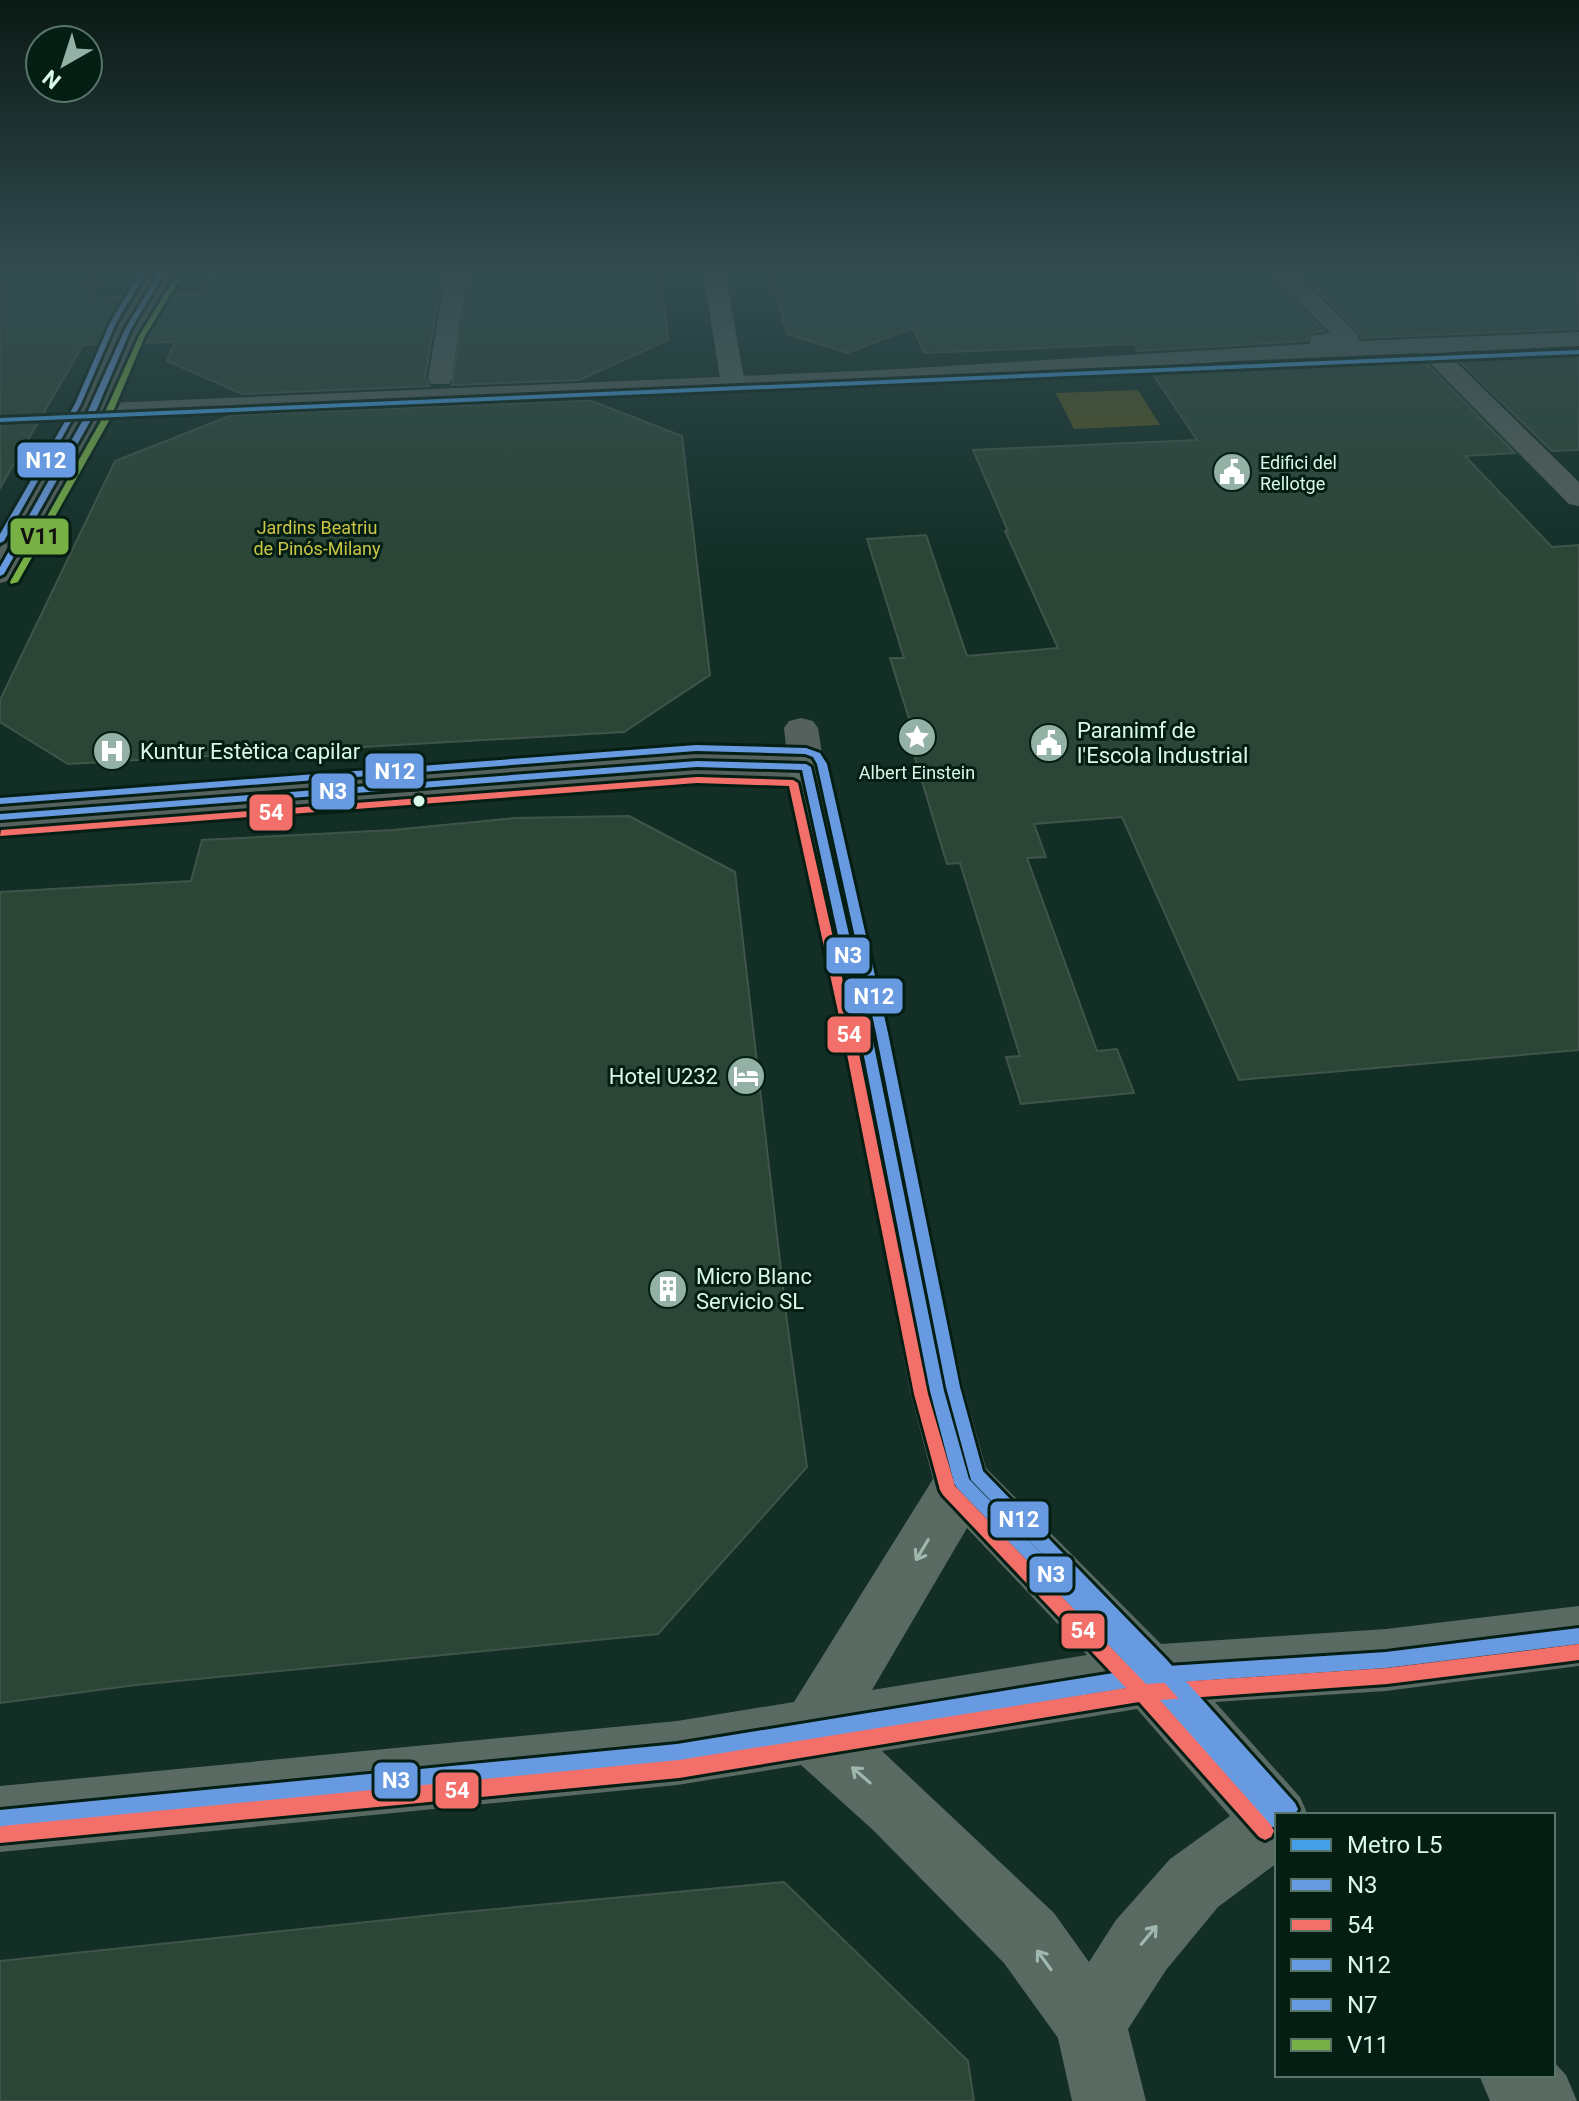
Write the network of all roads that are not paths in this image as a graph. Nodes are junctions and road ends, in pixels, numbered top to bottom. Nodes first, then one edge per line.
1 (110, 369) edge
2 (442, 369) edge
3 (730, 369) edge
4 (978, 369) edge
5 (1449, 369) edge
6 (440, 379) dead end
7 (733, 384) junction
8 (92, 411) junction
9 (1579, 498) edge
10 (0, 574) edge
11 (803, 748) joint
12 (0, 817) edge
13 (962, 1483) junction
14 (1579, 1636) edge
15 (1149, 1676) junction
16 (812, 1732) junction
17 (0, 1819) edge
18 (1275, 1819) edge
19 (1275, 1822) edge
20 (1090, 2023) junction
21 (1518, 2077) edge
22 (1109, 2101) edge
23 (1540, 2101) edge

1 - 8 street
2 - 6 street
3 - 7 main road
4 - 7 street
5 - 9 street
7 - 8 street
8 - 10 street
11 - 12 street
11 - 13 main road
13 - 15 main road
13 -> 16 main road
14 - 15 main road
15 - 16 main road
15 - 18 main road
16 - 17 main road
20 -> 16 main road
20 -> 19 main road
20 - 22 main road
21 - 23 main road

